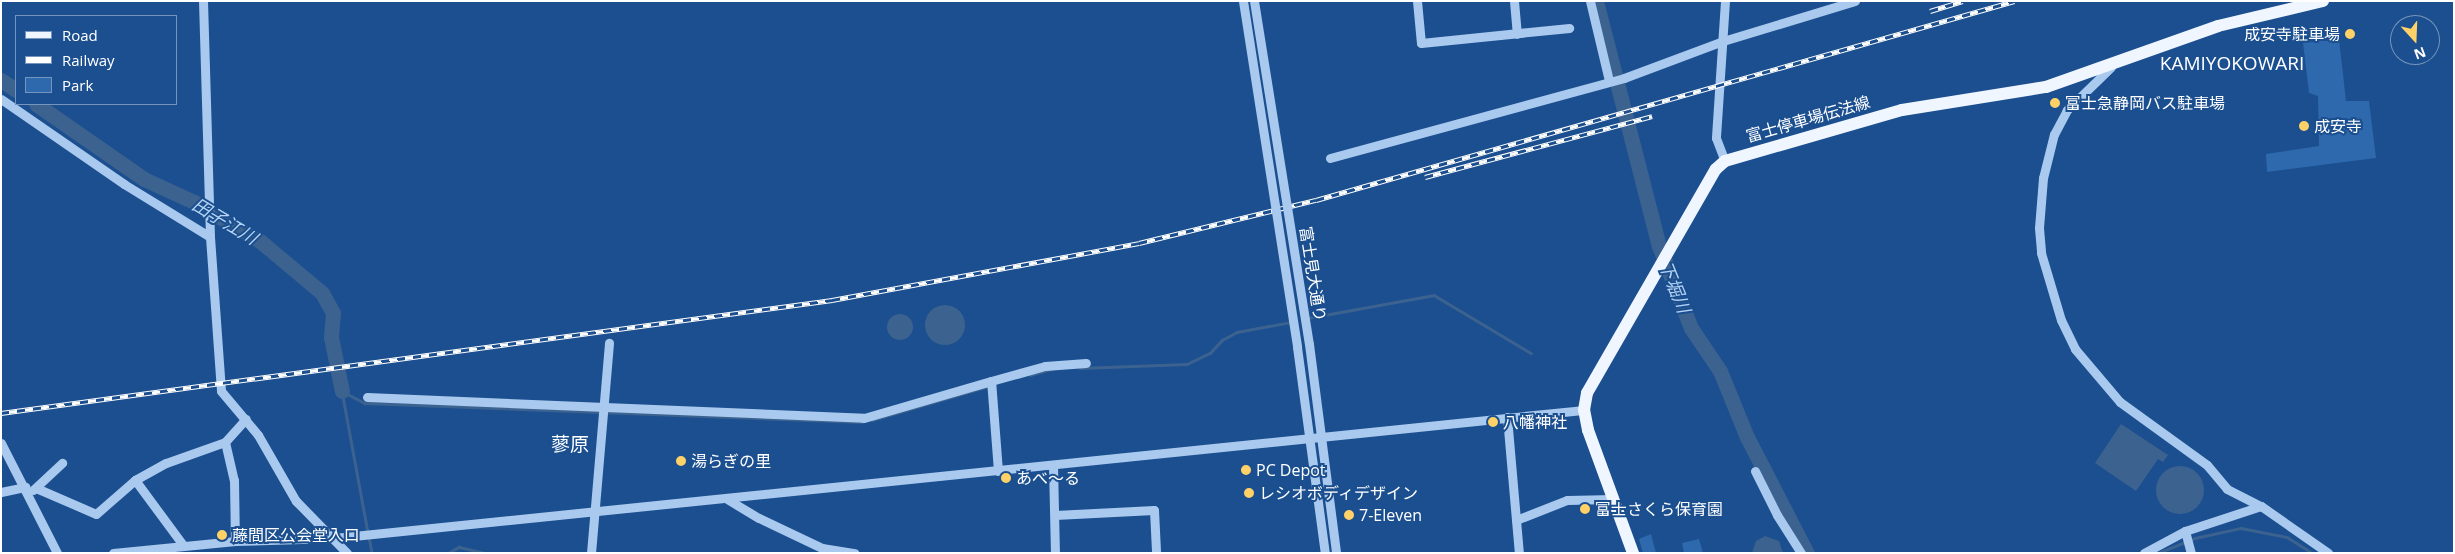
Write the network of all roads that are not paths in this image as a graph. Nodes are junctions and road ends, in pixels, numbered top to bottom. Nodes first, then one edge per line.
1 (203, 1) edge
2 (1243, 1) edge
3 (1254, 1) edge
4 (1417, 1) edge
5 (1514, 1) edge
6 (1590, 1) edge
7 (1725, 1) edge
8 (1854, 1) edge
9 (2323, 1) edge
10 (1569, 28) dead end
11 (1517, 34) junction
12 (1722, 41) junction
13 (2111, 67) junction
14 (1609, 81) junction
15 (1, 99) edge
16 (1330, 158) dead end
17 (1725, 162) junction
18 (210, 237) junction
19 (609, 342) dead end
20 (1086, 363) dead end
21 (991, 382) junction
22 (367, 397) dead end
23 (603, 408) junction
24 (1584, 410) junction
25 (1506, 417) junction
26 (246, 419) junction
27 (1309, 437) junction
28 (1321, 437) junction
29 (225, 442) junction
30 (1, 443) edge
31 (62, 463) dead end
32 (1053, 466) junction
33 (1755, 470) dead end
34 (998, 471) junction
35 (135, 480) junction
36 (29, 489) junction
37 (1, 492) edge
38 (727, 499) junction
39 (1614, 499) junction
40 (2261, 506) junction
41 (594, 512) junction
42 (1055, 515) junction
43 (1516, 520) junction
44 (2185, 533) junction
45 (334, 538) junction
46 (235, 541) junction
47 (188, 547) edge
48 (2190, 549) edge
49 (1156, 552) dead end
50 (2328, 552) edge
51 (57, 553) edge
52 (113, 553) edge
53 (347, 553) edge
54 (591, 553) edge
55 (855, 553) edge
56 (1055, 553) edge
57 (1325, 553) edge
58 (1336, 553) edge
59 (1519, 553) edge
60 (1633, 553) edge
61 (1801, 553) edge
62 (2144, 553) edge

1 - 18 street
2 - 27 street, 富士見大通り, bridge
3 - 28 street, 富士見大通り, bridge
4 - 11 street
5 - 11 street
6 - 14 street
7 - 12 street
8 - 12 street
9 - 13 main road, 富士停車場伝法線
10 - 11 street
12 - 14 street
12 - 17 street
13 - 17 main road, 富士停車場伝法線
13 - 40 street
14 - 16 street
15 - 18 street
17 - 24 main road
18 - 26 street
19 - 23 street
20 - 21 street
21 - 23 street
21 - 34 street
22 - 23 street
23 - 41 street
24 - 25 street
24 - 39 main road
25 - 28 street
25 - 43 street
26 - 29 street
26 - 45 street
27 - 28 street
27 - 32 street
27 - 57 street, 富士見大通り
28 - 58 street, 富士見大通り
29 - 35 street
29 - 46 street
30 - 36 street
31 - 36 street
32 - 34 street
32 - 42 street
33 - 61 street
34 - 38 street
35 - 36 street
35 - 47 street
36 - 37 street
36 - 51 street
38 - 41 street
38 - 55 street
39 - 43 street
39 - 60 main road
40 - 44 street
40 - 50 street
41 - 45 street
41 - 54 street
42 - 49 street
42 - 56 street
43 - 59 street
44 - 48 street
44 - 62 street
45 - 46 street
45 - 53 street
46 - 47 street
47 - 52 street

